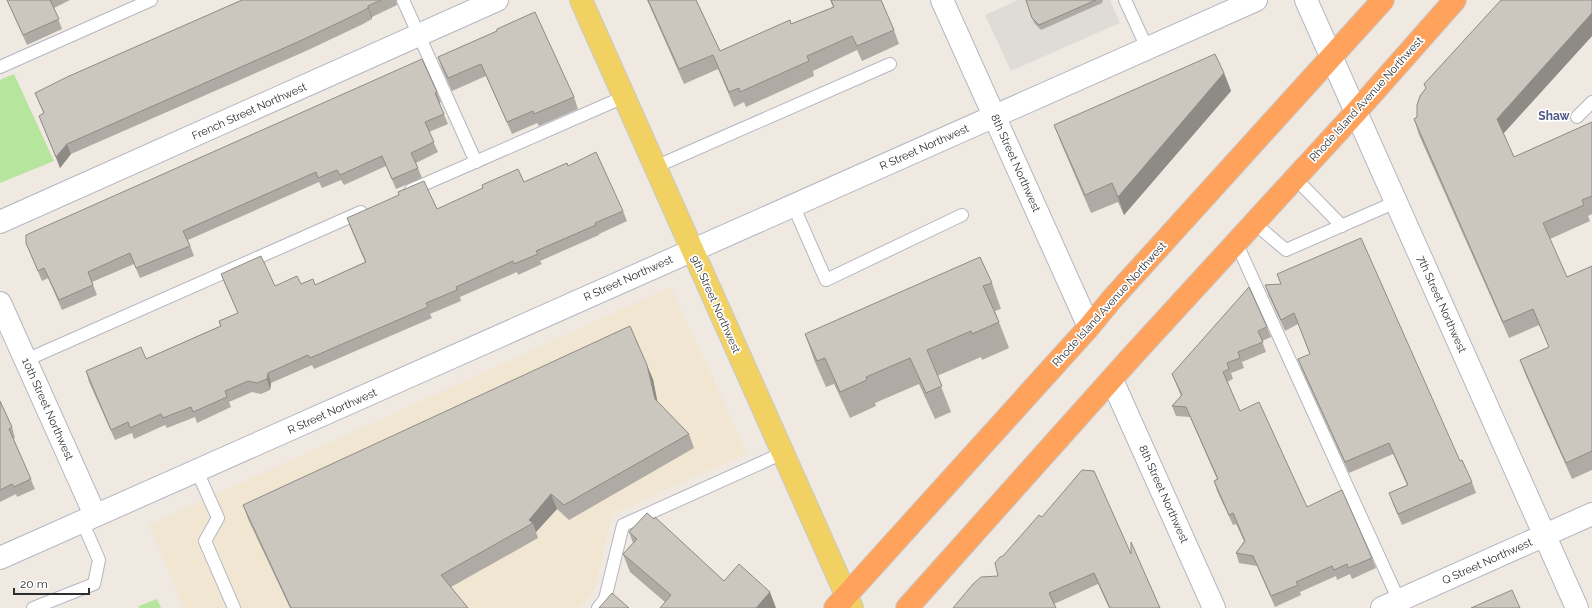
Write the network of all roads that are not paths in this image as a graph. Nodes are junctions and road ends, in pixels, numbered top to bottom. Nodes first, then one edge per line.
1 (151, 0) edge
2 (402, 0) edge
3 (497, 0) edge
4 (581, 0) edge
5 (942, 0) edge
6 (1124, 0) edge
7 (1256, 0) edge
8 (1306, 0) edge
9 (1383, 0) edge
10 (1455, 0) edge
11 (419, 35) junction
12 (1147, 48) junction
13 (1331, 57) junction
14 (890, 64) dead end
15 (0, 67) edge
16 (624, 97) junction
17 (1592, 102) edge
18 (1356, 112) junction
19 (994, 116) junction
20 (1577, 117) dead end
21 (476, 162) junction
22 (655, 167) junction
23 (1295, 178) junction
24 (403, 194) edge
25 (1396, 202) junction
26 (793, 205) junction
27 (374, 207) edge
28 (962, 215) dead end
29 (0, 222) edge
30 (1254, 223) junction
31 (1342, 226) junction
32 (1236, 242) junction
33 (692, 250) junction
34 (0, 303) edge
35 (1089, 327) junction
36 (26, 360) junction
37 (1112, 380) junction
38 (783, 453) junction
39 (197, 471) junction
40 (1592, 514) edge
41 (88, 518) junction
42 (1545, 535) junction
43 (0, 558) edge
44 (845, 604) edge
45 (1395, 606) edge
46 (33, 608) edge
47 (234, 608) edge
48 (598, 608) edge
49 (907, 608) edge
50 (1214, 608) edge
51 (1577, 608) edge

1 - 15 lane
2 - 11 lane
3 - 11 street, French Street Northwest
4 - 16 main road, 9th Street Northwest
5 - 19 street, 8th Street Northwest
6 - 12 lane
7 - 12 street, R Street Northwest
8 - 13 street, 7th Street Northwest
9 - 13 highway, Rhode Island Avenue Northwest
10 - 18 highway, Rhode Island Avenue Northwest
11 - 21 lane
11 - 29 street, French Street Northwest
12 - 19 street, R Street Northwest
13 - 18 street, 7th Street Northwest
13 - 35 highway, Rhode Island Avenue Northwest
14 - 22 lane
16 - 21 lane
16 - 22 main road, 9th Street Northwest
17 - 20 lane
18 - 23 highway, Rhode Island Avenue Northwest
18 - 25 street, 7th Street Northwest
19 - 26 street, R Street Northwest
19 - 35 street, 8th Street Northwest
21 - 24 lane
22 - 33 main road, 9th Street Northwest
23 - 30 highway, Rhode Island Avenue Northwest
23 - 31 lane
25 - 31 lane
25 - 42 street, 7th Street Northwest
26 - 28 lane
26 - 33 street, R Street Northwest
27 - 36 lane
30 - 31 lane
30 - 32 highway, Rhode Island Avenue Northwest
32 - 37 highway, Rhode Island Avenue Northwest
32 - 45 lane
33 - 38 main road, 9th Street Northwest
33 - 39 street, R Street Northwest
34 - 36 street, 10th Street Northwest
35 - 44 highway, Rhode Island Avenue Northwest
36 - 41 street, 10th Street Northwest
37 - 49 highway, Rhode Island Avenue Northwest
37 - 50 street, 8th Street Northwest
38 - 44 main road, 9th Street Northwest
38 - 48 lane
39 - 41 street, R Street Northwest
39 - 47 lane
40 - 42 street, Q Street Northwest
41 - 43 street, R Street Northwest
41 - 46 lane
42 - 45 street, Q Street Northwest
42 - 51 street, 7th Street Northwest

